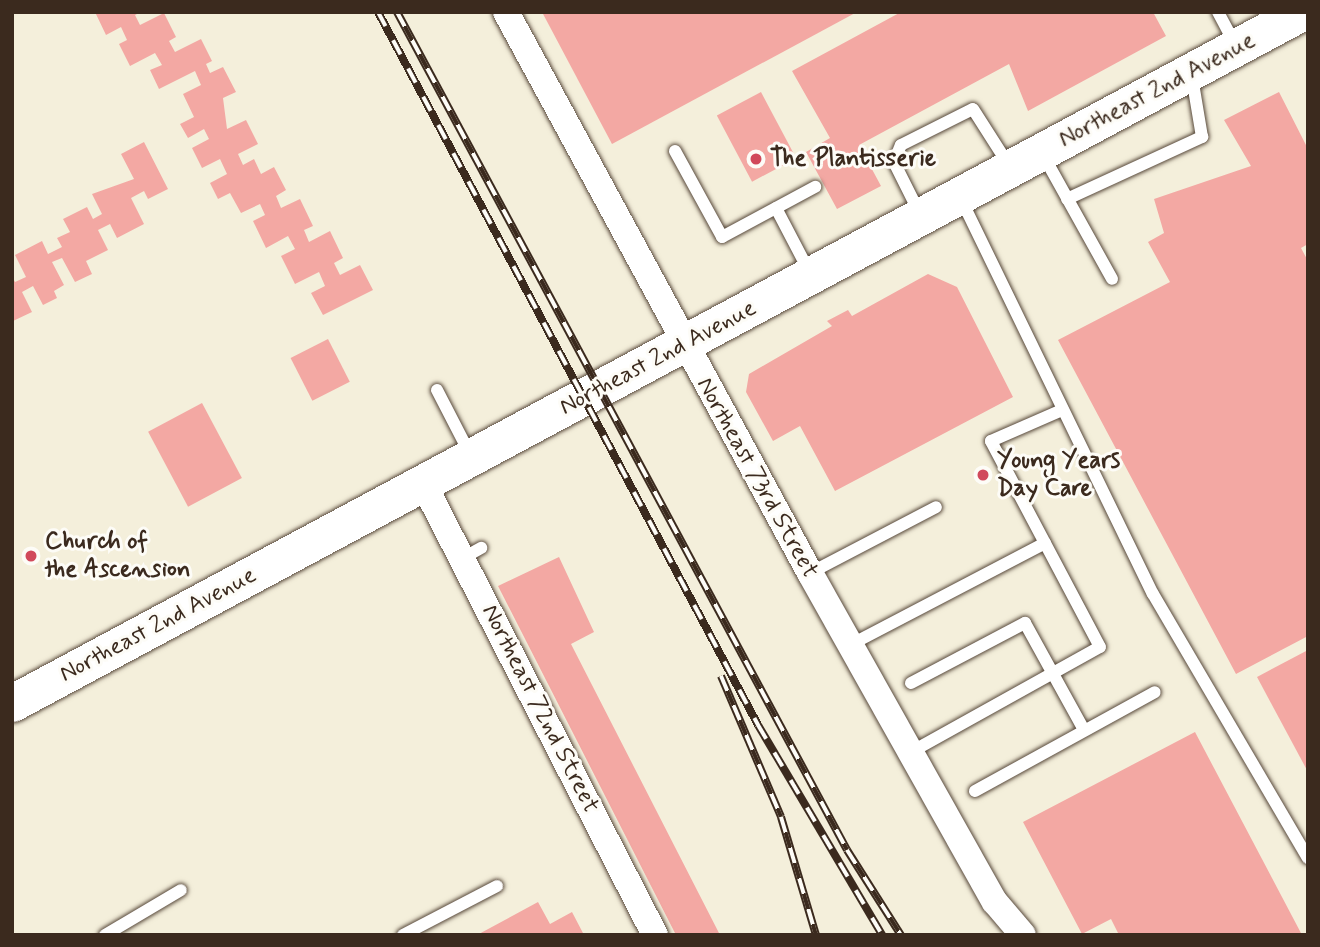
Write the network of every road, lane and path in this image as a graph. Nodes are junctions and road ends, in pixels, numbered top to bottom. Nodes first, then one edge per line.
1 (506, 12) edge
2 (1218, 12) edge
3 (1302, 12) edge
4 (1237, 47) junction
5 (1191, 73) junction
6 (675, 151) dead end
7 (1026, 161) junction
8 (815, 187) dead end
9 (960, 196) junction
10 (1067, 199) junction
11 (776, 208) junction
12 (921, 217) junction
13 (812, 275) junction
14 (1112, 279) dead end
15 (683, 345) junction
16 (437, 390) dead end
17 (1060, 411) junction
18 (471, 458) junction
19 (423, 483) junction
20 (936, 507) dead end
21 (1045, 543) junction
22 (810, 573) junction
23 (850, 645) junction
24 (1053, 673) junction
25 (911, 683) dead end
26 (1155, 692) dead end
27 (12, 703) edge
28 (1084, 730) junction
29 (911, 752) junction
30 (975, 791) dead end
31 (1304, 841) edge
32 (1308, 858) edge
33 (497, 886) dead end
34 (181, 890) dead end
35 (105, 935) edge
36 (403, 935) edge
37 (655, 935) edge
38 (1023, 935) edge

1 - 15 street, Northeast 73rd Street
2 - 4 lane
3 - 4 main road, Northeast 2nd Avenue
4 - 5 main road, Northeast 2nd Avenue
5 - 7 main road, Northeast 2nd Avenue
5 - 10 lane
6 - 11 lane
7 - 9 main road, Northeast 2nd Avenue
7 - 10 lane
7 - 12 lane
8 - 11 lane
9 - 12 main road, Northeast 2nd Avenue
9 - 17 lane
10 - 14 lane
11 - 13 lane
12 - 13 main road, Northeast 2nd Avenue
13 - 15 main road, Northeast 2nd Avenue
15 - 18 main road, Northeast 2nd Avenue
15 - 22 street, Northeast 73rd Street
16 - 18 lane
17 - 21 lane
17 - 31 lane
18 - 19 main road, Northeast 2nd Avenue
19 - 27 main road, Northeast 2nd Avenue
19 - 37 street, Northeast 72nd Street
20 - 22 lane
21 - 23 lane
21 - 24 lane
22 - 23 street, Northeast 73rd Street
23 - 29 street, Northeast 73rd Street
24 - 25 lane
24 - 28 lane
24 - 29 lane
26 - 28 lane
28 - 30 lane
29 - 38 street, Northeast 73rd Street
31 - 32 lane
33 - 36 lane
34 - 35 lane

